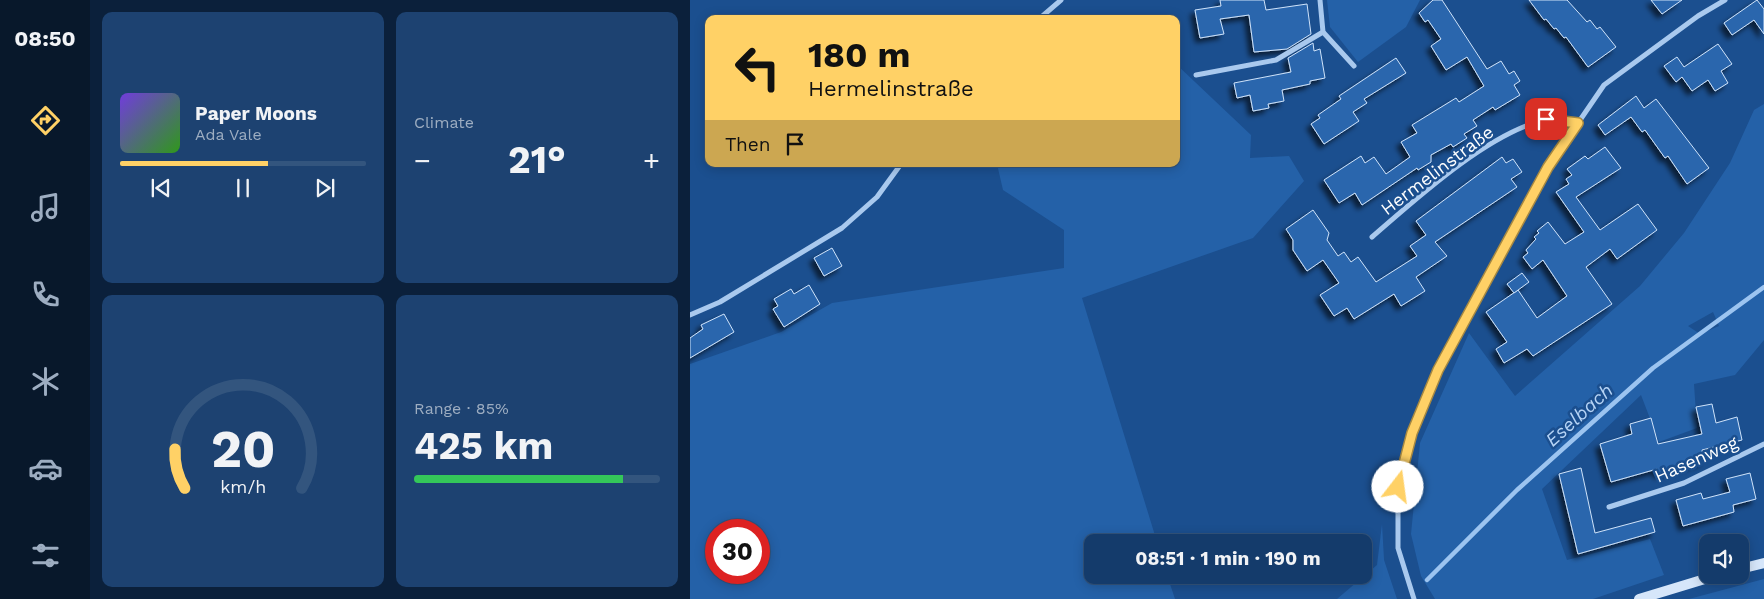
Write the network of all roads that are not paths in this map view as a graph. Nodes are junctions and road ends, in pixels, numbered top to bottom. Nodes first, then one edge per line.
1 (1061, 0) edge
2 (1320, 0) edge
3 (1725, 0) edge
4 (1044, 15) edge
5 (1323, 32) junction
6 (1354, 66) dead end
7 (1196, 75) dead end
8 (1578, 123) junction
9 (899, 167) edge
10 (1372, 237) dead end
11 (690, 315) edge
12 (1764, 444) edge
13 (1609, 506) dead end
14 (1764, 563) edge
15 (1749, 567) edge
16 (1699, 581) edge
17 (1414, 599) edge
18 (1639, 599) edge

1 - 4 street
2 - 5 street
3 - 8 street
5 - 6 street
5 - 7 street
8 - 10 street, Hermelinstraße
8 - 17 street
9 - 11 street
12 - 13 street, Hasenweg
14 - 15 street
16 - 18 street

